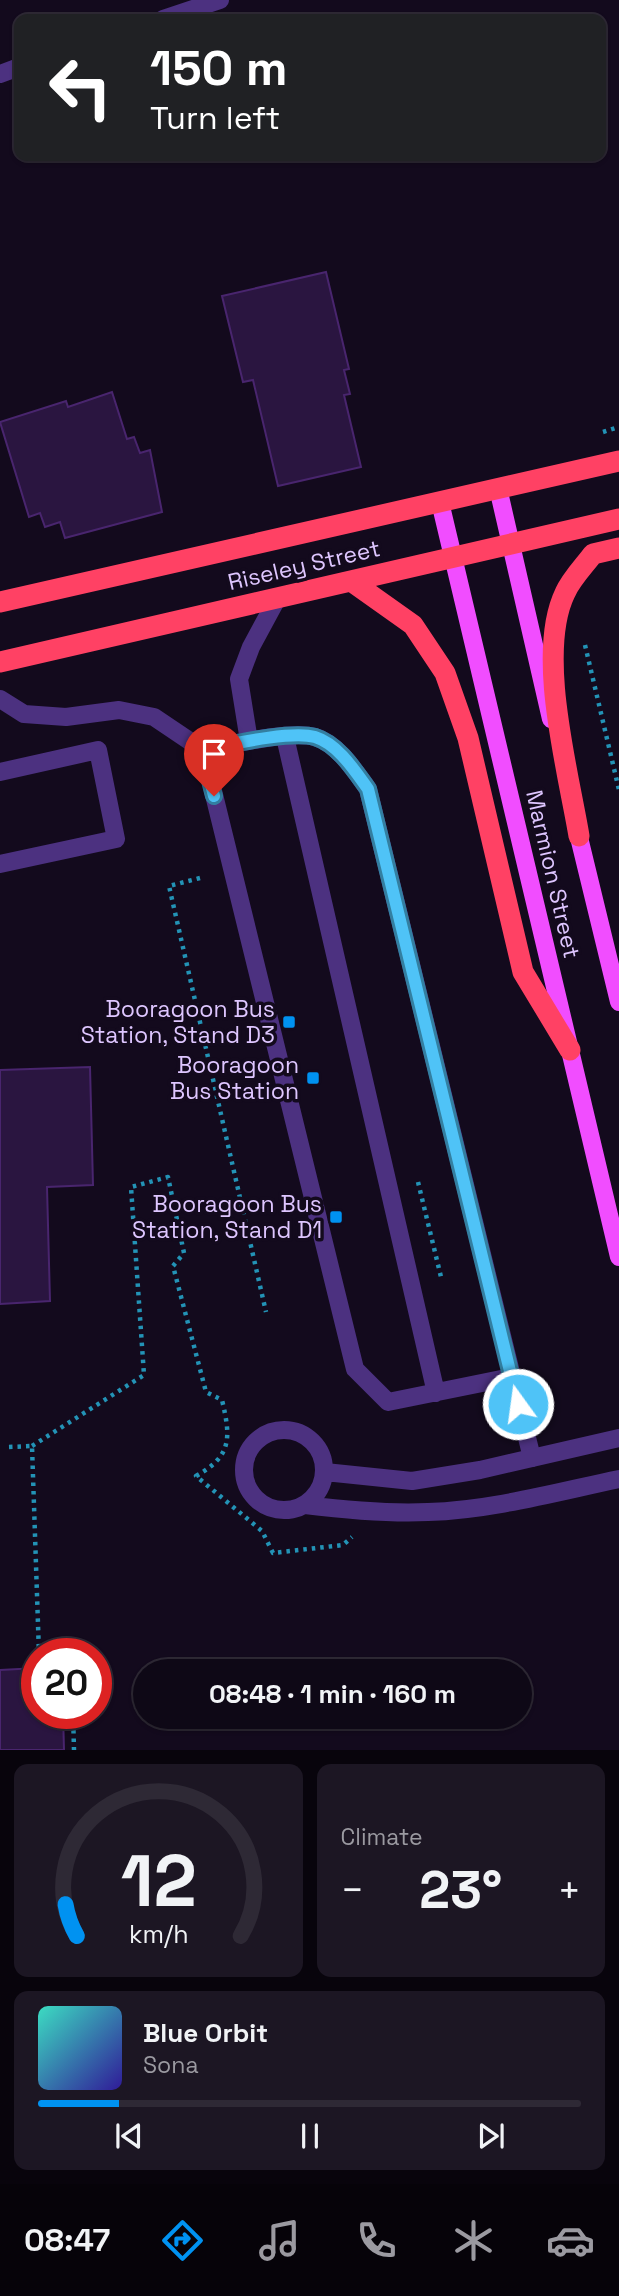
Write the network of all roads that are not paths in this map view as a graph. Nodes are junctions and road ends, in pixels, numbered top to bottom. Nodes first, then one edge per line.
1 (220, 0) edge
2 (178, 14) edge
3 (619, 461) edge
4 (498, 488) junction
5 (440, 502) junction
6 (619, 519) edge
7 (510, 546) junction
8 (619, 548) edge
9 (456, 559) junction
10 (351, 581) junction
11 (278, 597) junction
12 (0, 603) edge
13 (0, 662) edge
14 (0, 699) edge
15 (285, 737) junction
16 (249, 741) junction
17 (202, 750) junction
18 (0, 772) edge
19 (579, 836) junction
20 (0, 864) edge
21 (619, 1002) edge
22 (570, 1050) junction
23 (619, 1257) edge
24 (511, 1377) junction
25 (436, 1393) junction
26 (619, 1438) edge
27 (532, 1458) junction
28 (325, 1472) junction
29 (619, 1479) edge
30 (305, 1505) junction

1 - 2 street
3 - 4 highway, Riseley Street
4 - 5 highway, Riseley Street
4 - 7 main road, Marmion Street
5 - 9 main road, Marmion Street
5 - 12 highway, Riseley Street
6 - 7 highway, Riseley Street
7 - 9 highway, Riseley Street
7 - 19 main road, Marmion Street
8 - 19 highway
9 - 10 highway, Riseley Street
9 - 22 main road, Marmion Street
10 - 11 highway, Riseley Street
10 - 22 highway
11 - 13 highway, Riseley Street
11 - 16 street
14 - 17 street
15 - 16 street
15 - 24 street
15 - 25 street
16 - 17 street
17 - 25 street
18 - 20 street
19 - 21 main road, Marmion Street
22 - 23 main road, Marmion Street
24 - 25 street
24 - 27 street
26 - 27 street
27 - 28 street
28 - 30 street
28 - 30 street
29 - 30 street

